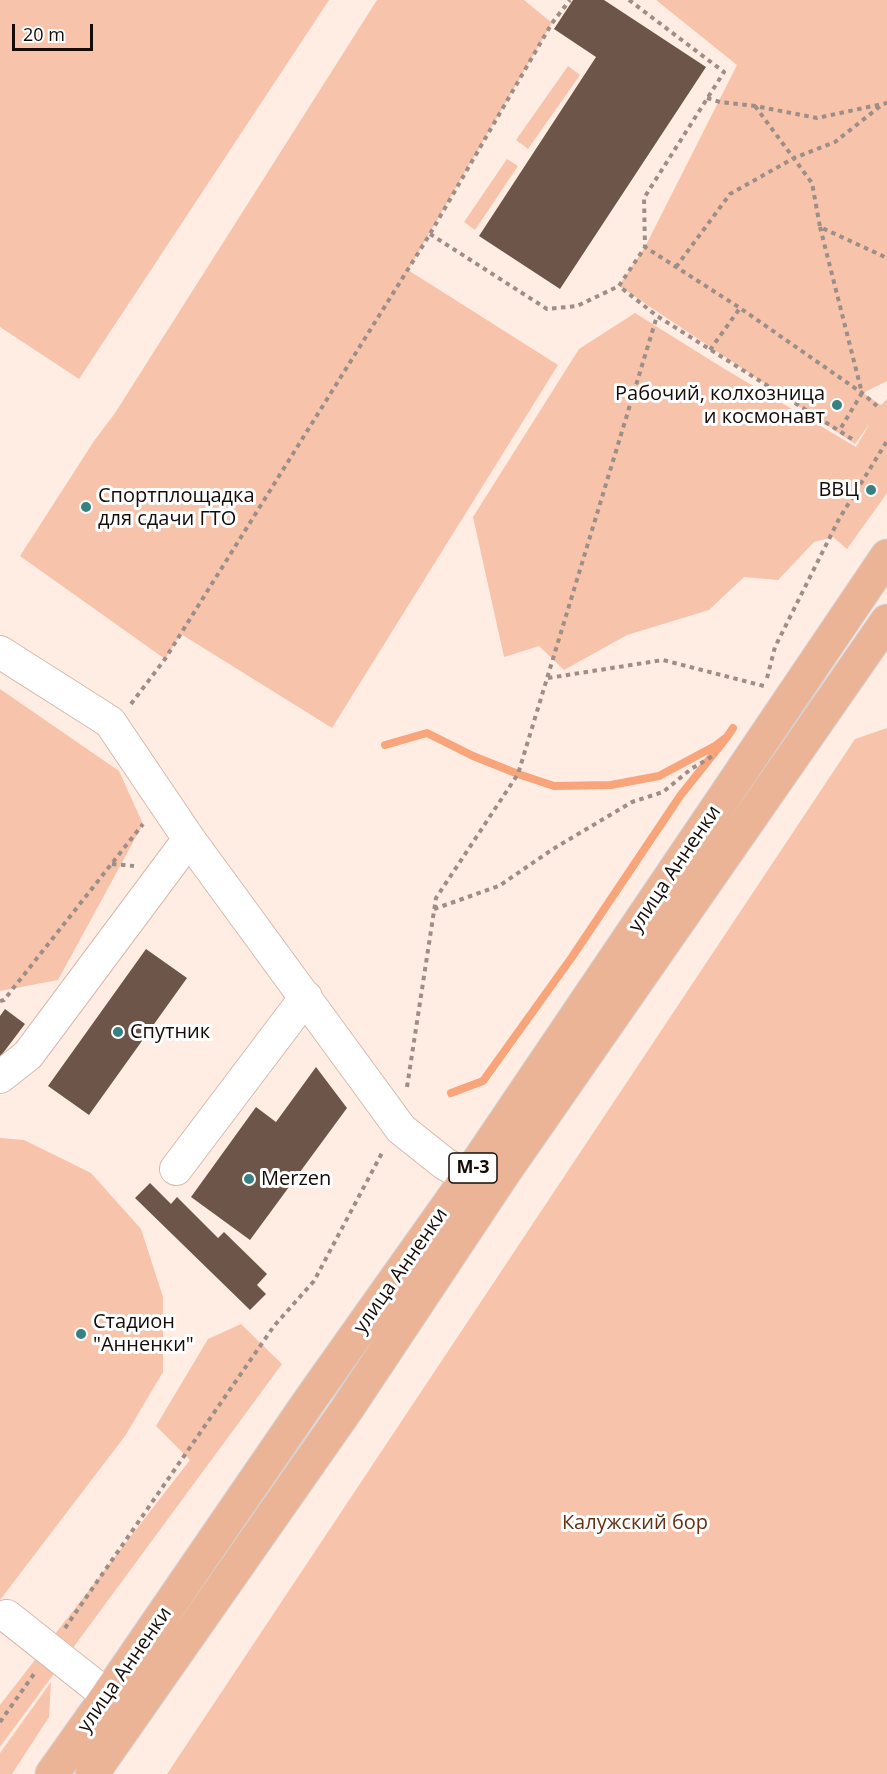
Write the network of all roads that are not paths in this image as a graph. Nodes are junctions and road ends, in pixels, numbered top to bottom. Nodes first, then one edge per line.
1 (887, 556) edge
2 (887, 621) edge
3 (0, 652) edge
4 (189, 839) junction
5 (306, 997) junction
6 (0, 1077) edge
7 (176, 1169) dead end
8 (467, 1176) junction
9 (6, 1616) dead end
10 (108, 1696) junction
11 (52, 1774) edge
12 (92, 1774) edge

1 - 8 main road, улица Анненки / М-3
2 - 12 main road, улица Анненки / М-3
3 - 4 street
4 - 5 street
4 - 6 street
5 - 7 street
5 - 8 street
8 - 10 main road, улица Анненки / М-3
9 - 10 street
10 - 11 main road, улица Анненки / М-3

